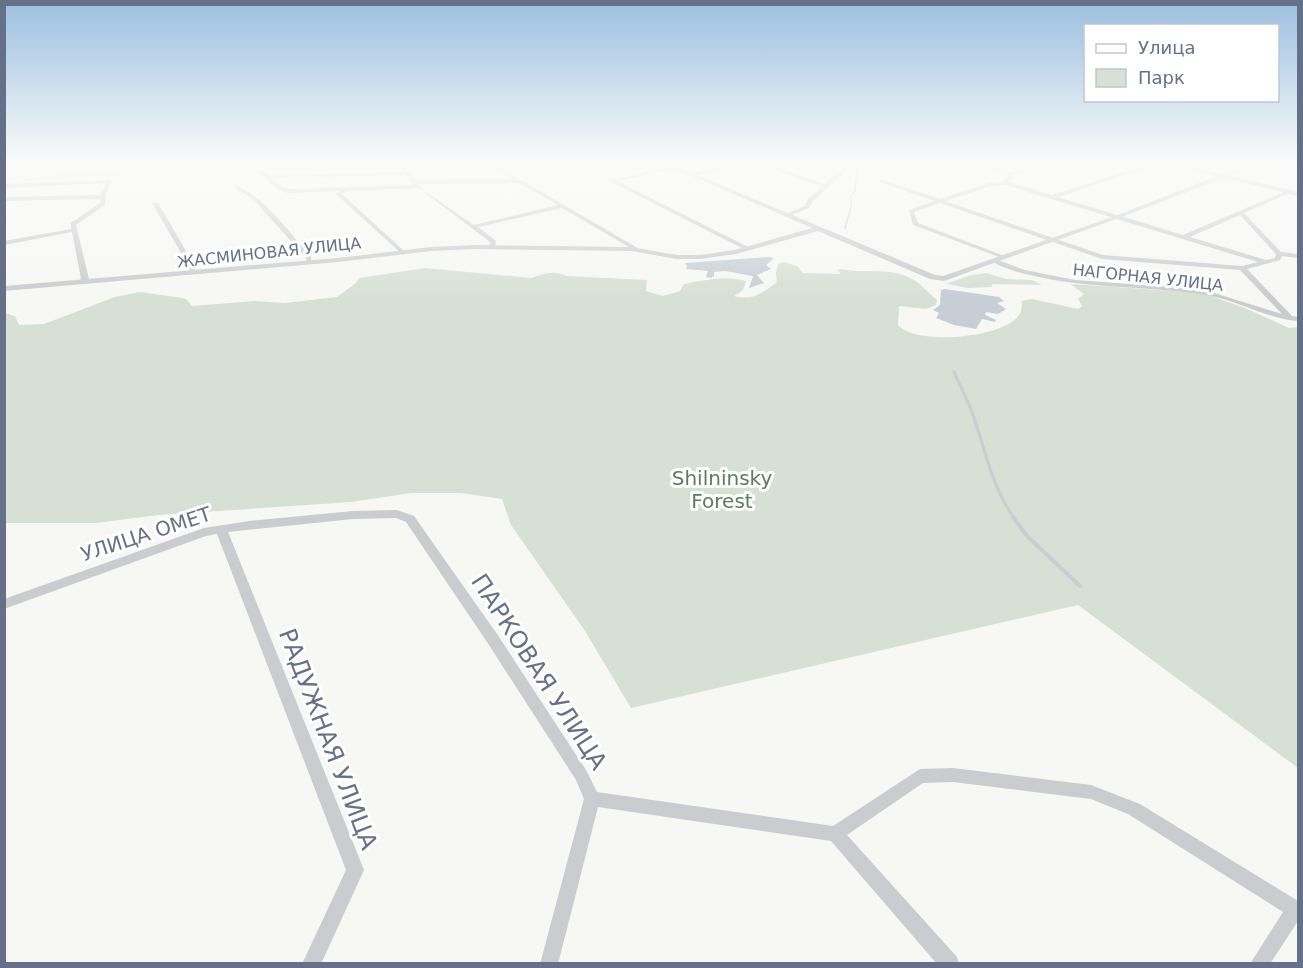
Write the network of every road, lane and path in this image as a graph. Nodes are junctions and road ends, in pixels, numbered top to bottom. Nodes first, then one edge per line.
1 (96, 208) edge
2 (158, 208) edge
3 (264, 208) edge
4 (354, 208) edge
5 (447, 208) edge
6 (554, 208) edge
7 (567, 208) edge
8 (665, 208) edge
9 (774, 208) edge
10 (804, 208) edge
11 (920, 208) edge
12 (957, 208) edge
13 (1085, 208) edge
14 (1139, 208) edge
15 (1249, 208) edge
16 (1240, 212) junction
17 (788, 214) junction
18 (1117, 217) junction
19 (472, 227) junction
20 (820, 228) junction
21 (73, 230) junction
22 (1184, 237) junction
23 (1052, 241) junction
24 (4, 243) edge
25 (492, 247) junction
26 (748, 249) junction
27 (638, 250) junction
28 (401, 251) junction
29 (1279, 254) junction
30 (1299, 256) edge
31 (1004, 257) junction
32 (995, 261) junction
33 (1266, 262) junction
34 (310, 263) junction
35 (1242, 268) junction
36 (192, 273) junction
37 (82, 282) junction
38 (4, 289) edge
39 (1294, 319) edge
40 (410, 519) joint
41 (221, 529) junction
42 (4, 604) edge
43 (592, 799) junction
44 (835, 834) junction
45 (1297, 910) edge
46 (311, 963) edge
47 (549, 963) edge
48 (950, 963) edge
49 (1259, 963) edge

1 - 21 street
2 - 36 street
3 - 34 street
4 - 28 street
5 - 19 street
6 - 19 street
7 - 27 street
8 - 26 street
9 - 17 street
10 - 17 street
11 - 31 street
12 - 23 street
13 - 18 street
14 - 18 street
15 - 16 street
16 - 22 street
16 - 29 street
17 - 20 street
18 - 22 street
18 - 23 street
19 - 25 street
20 - 26 street, ЖАСМИНОВАЯ УЛИЦА
20 - 32 street
21 - 24 street
21 - 37 street
22 - 33 street
23 - 31 street
23 - 35 street
25 - 27 street, ЖАСМИНОВАЯ УЛИЦА
25 - 28 street, ЖАСМИНОВАЯ УЛИЦА
26 - 27 street, ЖАСМИНОВАЯ УЛИЦА
28 - 34 street, ЖАСМИНОВАЯ УЛИЦА
29 - 30 street
29 - 33 street
31 - 32 street
32 - 39 street, НАГОРНАЯ УЛИЦА
33 - 35 street
34 - 36 street, ЖАСМИНОВАЯ УЛИЦА
35 - 39 street
36 - 37 street, ЖАСМИНОВАЯ УЛИЦА
37 - 38 street, ЖАСМИНОВАЯ УЛИЦА
40 - 41 street, УЛИЦА ОМЕТ
40 - 43 street, ПАРКОВАЯ УЛИЦА
41 - 42 street, УЛИЦА ОМЕТ
41 - 46 street, РАДУЖНАЯ УЛИЦА
43 - 44 street
43 - 47 street, ПАРКОВАЯ УЛИЦА
44 - 45 street
44 - 48 street
45 - 49 street

